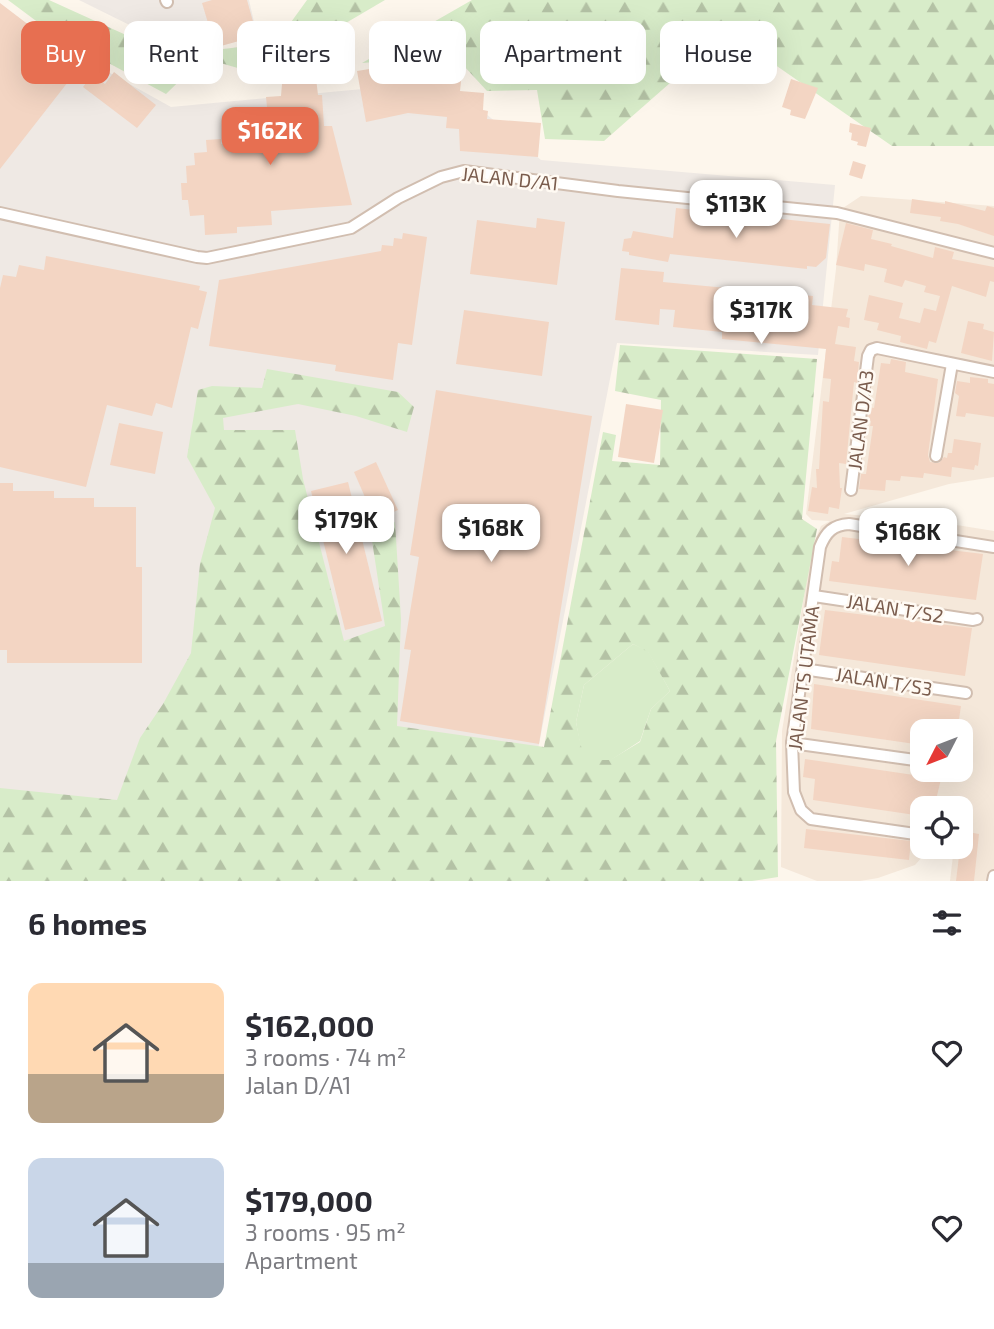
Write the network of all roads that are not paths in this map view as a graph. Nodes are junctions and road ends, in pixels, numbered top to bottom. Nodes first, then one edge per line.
1 (0, 213) edge
2 (994, 253) edge
3 (952, 365) junction
4 (994, 372) edge
5 (936, 456) dead end
6 (851, 490) dead end
7 (994, 547) edge
8 (814, 596) junction
9 (977, 619) dead end
10 (803, 668) junction
11 (966, 693) dead end
12 (792, 743) junction
13 (910, 759) edge
14 (910, 833) edge

1 - 2 street, JALAN D/A1
3 - 4 street, JALAN D/A3
3 - 5 street
3 - 6 street, JALAN D/A3
7 - 8 street, JALAN TS UTAMA
8 - 9 street, JALAN T/S2
8 - 10 street, JALAN TS UTAMA
10 - 11 street, JALAN T/S3
10 - 12 street, JALAN TS UTAMA
12 - 13 street
12 - 14 street, JALAN TS UTAMA

